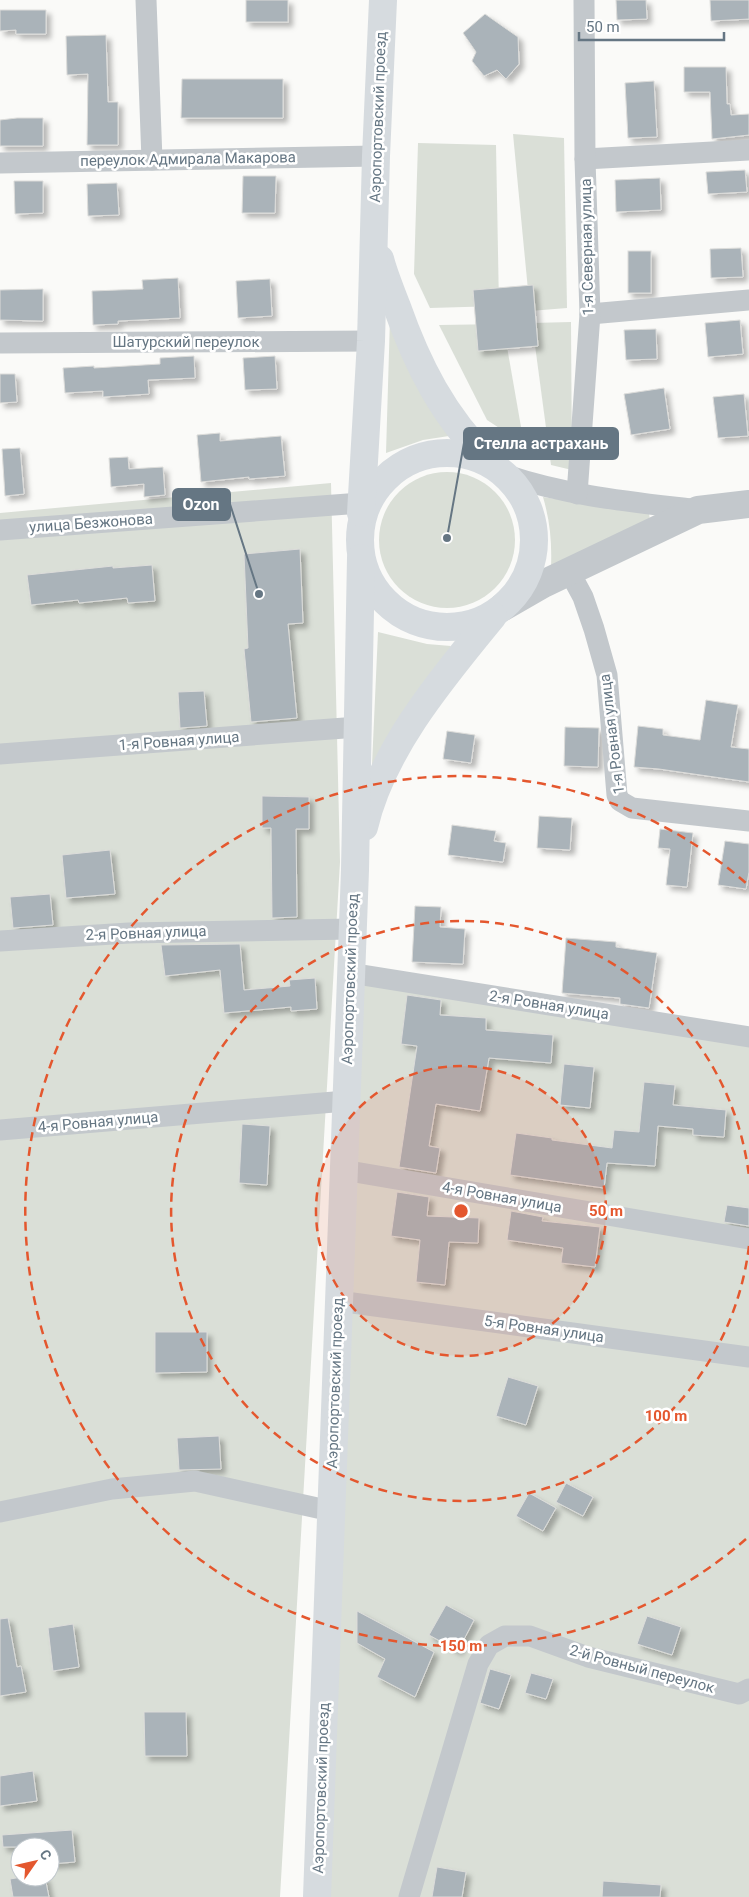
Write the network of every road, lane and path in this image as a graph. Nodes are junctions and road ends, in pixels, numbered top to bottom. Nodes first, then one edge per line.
1 (146, 0) edge
2 (383, 0) edge
3 (584, 0) edge
4 (749, 150) edge
5 (376, 156) junction
6 (585, 159) junction
7 (152, 160) junction
8 (0, 163) edge
9 (374, 233) junction
10 (749, 300) edge
11 (590, 314) junction
12 (371, 341) junction
13 (0, 343) edge
14 (501, 471) junction
15 (578, 494) junction
16 (749, 504) edge
17 (698, 510) junction
18 (361, 513) junction
19 (0, 530) edge
20 (361, 558) junction
21 (569, 571) junction
22 (499, 611) junction
23 (358, 727) junction
24 (0, 754) edge
25 (749, 821) edge
26 (355, 870) junction
27 (352, 929) junction
28 (0, 941) edge
29 (350, 973) junction
30 (749, 1037) edge
31 (346, 1101) junction
32 (0, 1130) edge
33 (343, 1170) junction
34 (749, 1239) edge
35 (338, 1301) junction
36 (749, 1357) edge
37 (331, 1511) junction
38 (2, 1516) edge
39 (749, 1689) edge
40 (317, 1897) edge
41 (409, 1897) edge

1 - 7 street
2 - 5 main road, Аэропортовский проезд
3 - 6 street, 1-я Северная улица
4 - 6 street
5 - 7 street, переулок Адмирала Макарова
5 - 9 main road, Аэропортовский проезд
6 - 11 street, 1-я Северная улица
7 - 8 street, переулок Адмирала Макарова
9 - 12 main road
9 - 14 main road
10 - 11 street
11 - 15 street, 1-я Северная улица
12 - 13 street, Шатурский переулок
12 - 18 main road
14 - 15 street
14 - 18 main road
14 - 22 main road
15 - 17 street
16 - 17 street
17 - 21 street
18 - 19 street, улица Безжонова
18 - 20 main road
20 - 22 main road
20 - 23 main road
21 - 22 street
21 - 25 street, 1-я Ровная улица
22 - 26 main road
23 - 24 street, 1-я Ровная улица
23 - 26 main road
26 - 27 main road, Аэропортовский проезд
27 - 28 street, 2-я Ровная улица
27 - 29 main road, Аэропортовский проезд
29 - 30 street, 2-я Ровная улица
29 - 31 main road, Аэропортовский проезд
31 - 32 street, 4-я Ровная улица
31 - 33 main road, Аэропортовский проезд
33 - 34 street, 4-я Ровная улица
33 - 35 main road, Аэропортовский проезд
35 - 36 street, 5-я Ровная улица
35 - 37 main road, Аэропортовский проезд
37 - 38 street
37 - 40 main road, Аэропортовский проезд
39 - 41 street, 2-й Ровный переулок

